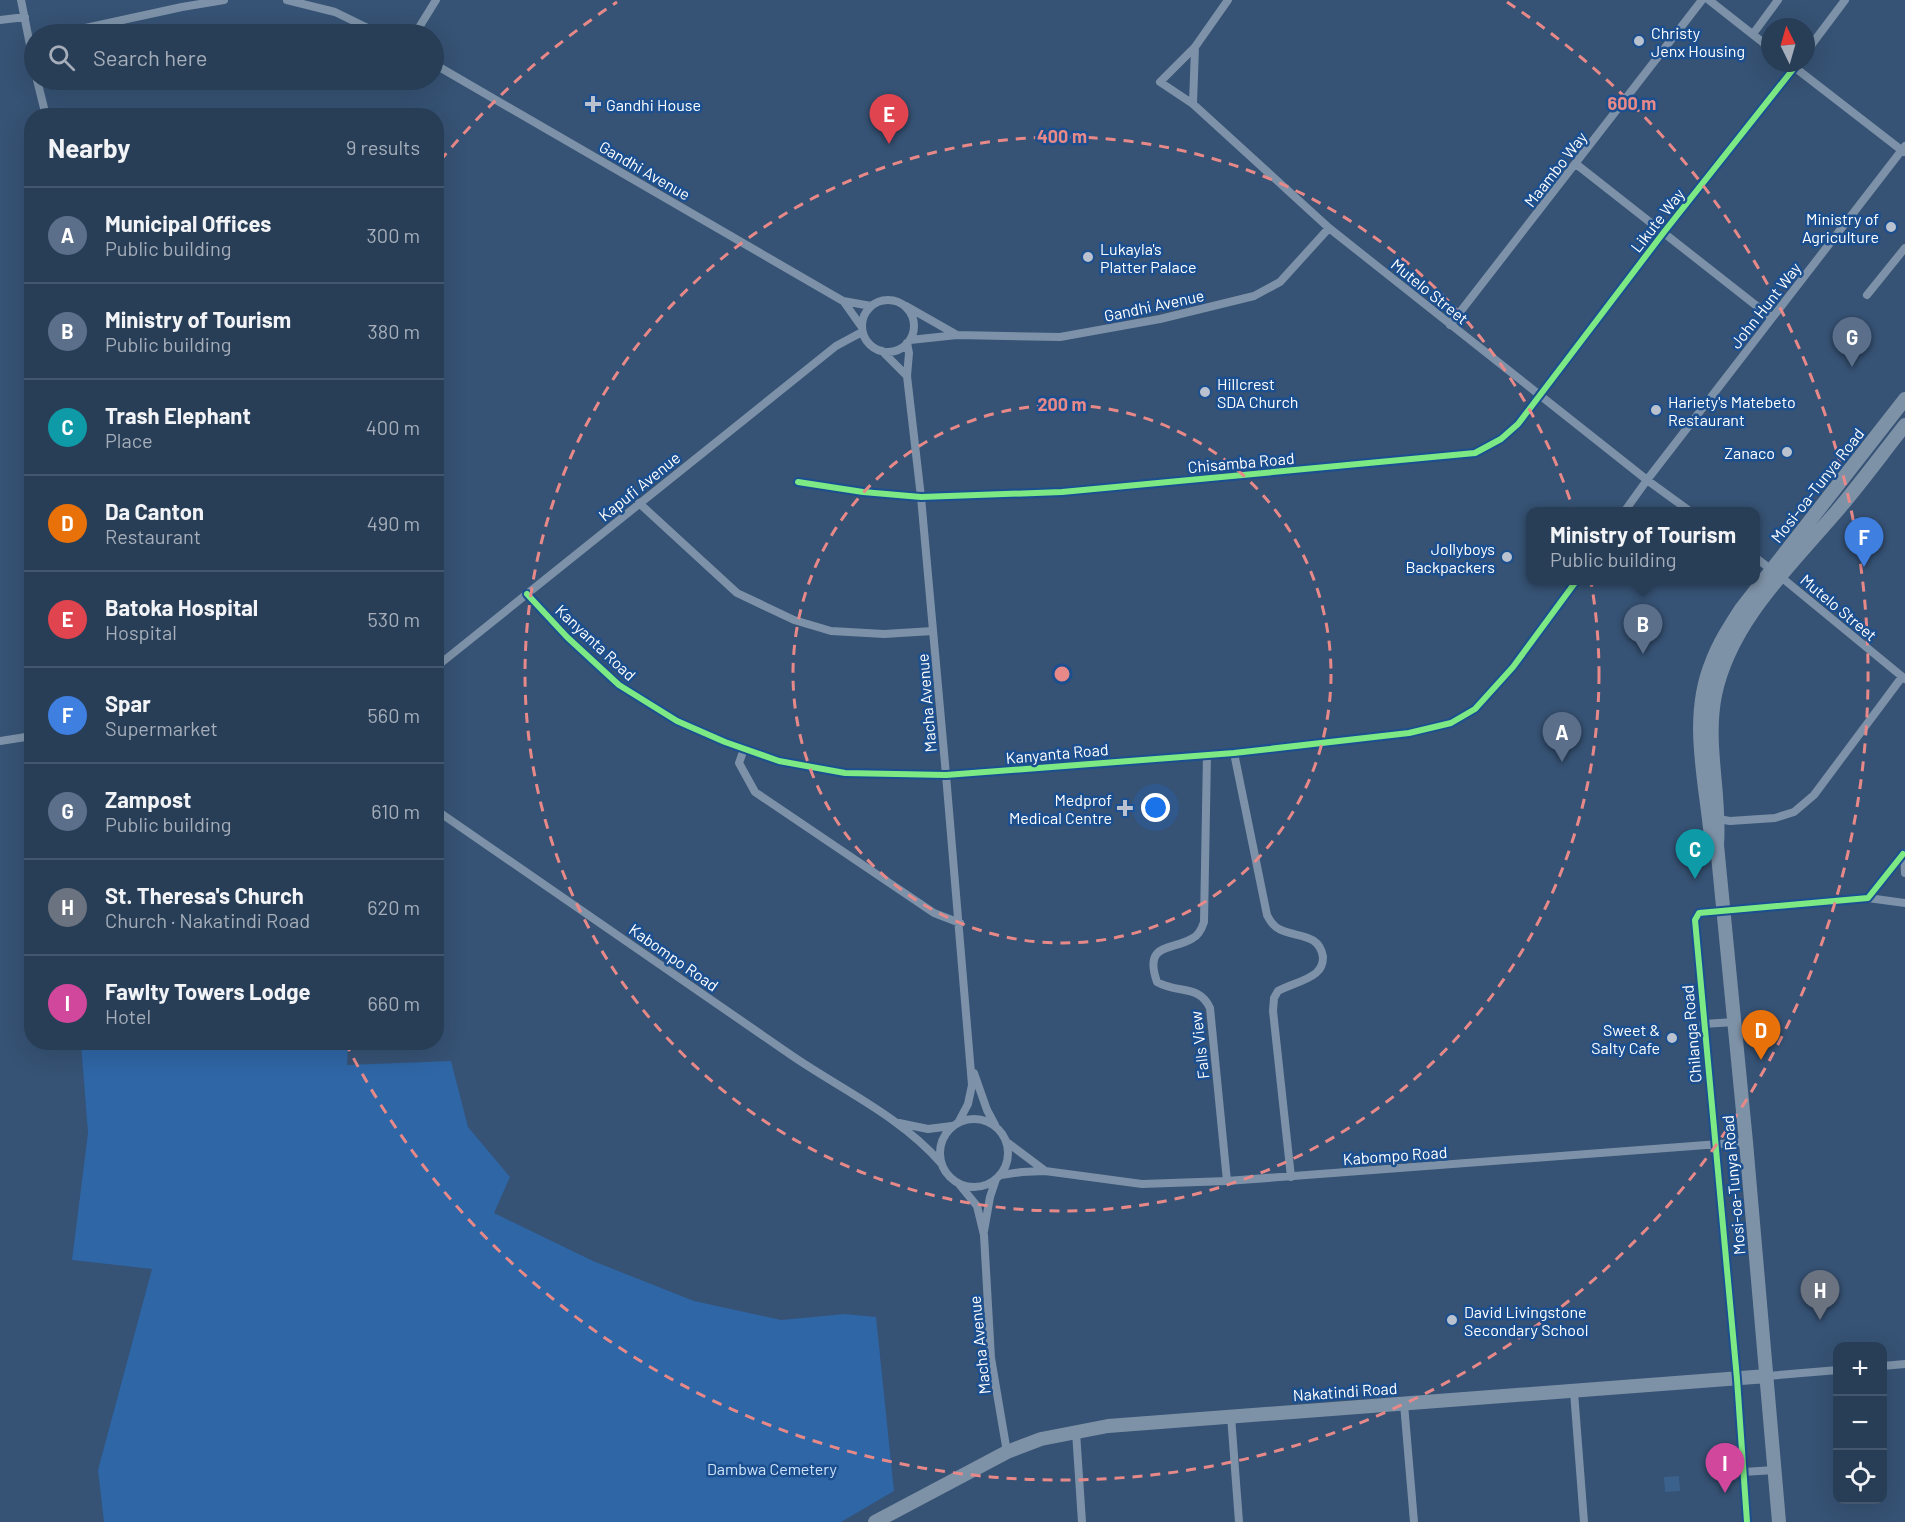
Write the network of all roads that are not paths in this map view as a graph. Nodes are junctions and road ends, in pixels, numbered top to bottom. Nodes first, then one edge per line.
1 (21, 0) edge
2 (224, 0) edge
3 (287, 0) edge
4 (436, 0) edge
5 (1228, 0) edge
6 (1702, 0) edge
7 (1709, 0) edge
8 (1778, 0) edge
9 (1845, 0) edge
10 (25, 16) junction
11 (0, 20) edge
12 (27, 24) edge
13 (103, 24) edge
14 (360, 24) edge
15 (421, 24) edge
16 (1753, 34) junction
17 (1815, 40) edge
18 (1761, 41) edge
19 (1195, 47) junction
20 (444, 70) edge
21 (1788, 72) edge
22 (1804, 72) edge
23 (40, 90) edge
24 (1193, 104) junction
25 (44, 108) edge
26 (1904, 150) edge
27 (1576, 164) junction
28 (1329, 228) junction
29 (1664, 232) junction
30 (1905, 248) edge
31 (1867, 296) dead end
32 (843, 301) junction
33 (902, 304) junction
34 (871, 306) junction
35 (1772, 318) junction
36 (1450, 325) junction
37 (862, 329) junction
38 (957, 335) junction
39 (908, 341) junction
40 (882, 351) junction
41 (907, 376) junction
42 (1540, 396) junction
43 (1905, 399) edge
44 (1905, 425) edge
45 (1647, 480) junction
46 (798, 482) dead end
47 (921, 497) junction
48 (639, 503) junction
49 (1628, 507) edge
50 (1684, 507) edge
51 (1760, 562) edge
52 (1776, 573) junction
53 (1572, 585) edge
54 (527, 594) junction
55 (933, 631) junction
56 (444, 661) edge
57 (1904, 678) edge
58 (24, 737) edge
59 (0, 741) edge
60 (744, 749) junction
61 (1234, 753) junction
62 (1207, 754) junction
63 (946, 775) junction
64 (444, 816) edge
65 (1719, 824) junction
66 (1904, 853) edge
67 (1905, 873) edge
68 (1868, 897) junction
69 (1905, 903) edge
70 (1724, 911) junction
71 (960, 923) junction
72 (1734, 1023) junction
73 (1703, 1024) junction
74 (970, 1064) junction
75 (898, 1122) junction
76 (955, 1124) junction
77 (995, 1125) junction
78 (1746, 1142) junction
79 (1008, 1143) junction
80 (1714, 1144) junction
81 (941, 1163) junction
82 (1046, 1171) junction
83 (999, 1177) junction
84 (1291, 1177) junction
85 (1227, 1181) junction
86 (959, 1184) junction
87 (984, 1235) junction
88 (1905, 1364) edge
89 (1887, 1366) edge
90 (1833, 1370) edge
91 (1767, 1376) junction
92 (1737, 1379) junction
93 (1574, 1392) junction
94 (1404, 1404) junction
95 (1231, 1416) junction
96 (1076, 1432) junction
97 (1007, 1452) junction
98 (1775, 1470) junction
99 (1743, 1472) junction
100 (875, 1522) edge
101 (1082, 1522) edge
102 (1239, 1522) edge
103 (1414, 1522) edge
104 (1584, 1522) edge
105 (1747, 1522) edge
106 (1779, 1522) edge

1 - 10 street
2 - 13 street
3 - 14 street
4 - 15 street
5 - 19 street
6 - 27 street, Maambo Way
7 - 16 street
8 - 16 street
9 - 17 street
10 - 11 street
10 - 12 street
16 - 18 street
19 - 24 street
19 - 24 street, Mutelo Street
20 - 32 street, Gandhi Avenue
21 - 29 street, Likute Way
22 - 26 street
23 - 25 street
24 - 28 street, Mutelo Street
26 - 35 street, John Hunt Way
27 - 29 street
27 - 36 street, Maambo Way
28 - 36 street, Mutelo Street
28 - 38 street, Gandhi Avenue
29 - 35 street
29 - 42 street, Likute Way
30 - 31 street
32 - 34 street, Gandhi Avenue
32 - 37 street, Gandhi Avenue
33 - 34 street
33 - 38 street, Gandhi Avenue
33 - 39 street
34 - 37 street
35 - 45 street, John Hunt Way
36 - 42 street, Mutelo Street
37 - 40 street
37 - 48 street, Kapufi Avenue
38 - 39 street, Gandhi Avenue
39 - 40 street
39 - 41 street, Macha Avenue
40 - 41 street
41 - 47 street, Macha Avenue
42 - 45 street, Mutelo Street
42 - 47 street, Chisamba Road
43 - 52 highway, Mosi-oa-Tunya Road
44 - 52 highway, Mosi-oa-Tunya Road
45 - 49 street
45 - 50 street, Mutelo Street
46 - 47 street, Chisamba Road
47 - 55 street, Macha Avenue
48 - 54 street, Kapufi Avenue
48 - 55 street
51 - 52 street, Mutelo Street
52 - 57 street, Mutelo Street
52 - 65 highway, Mosi-oa-Tunya Road
53 - 61 street, Kanyanta Road
54 - 56 street, Kapufi Avenue
54 - 60 street, Kanyanta Road
55 - 63 street, Macha Avenue
57 - 65 street
58 - 59 street
60 - 63 street, Kanyanta Road
60 - 71 street
61 - 62 street, Kanyanta Road
61 - 84 street
62 - 63 street, Kanyanta Road
62 - 85 street, Falls View
63 - 71 street, Macha Avenue
64 - 75 street, Kabompo Road
65 - 70 highway, Mosi-oa-Tunya Road
66 - 67 street
66 - 68 street
68 - 69 street, Chilanga Road
68 - 70 street, Chilanga Road
70 - 72 highway, Mosi-oa-Tunya Road
70 - 73 street, Chilanga Road
71 - 74 street, Macha Avenue
72 - 73 street
72 - 78 highway, Mosi-oa-Tunya Road
73 - 80 street, Chilanga Road
74 - 76 street, Macha Avenue
74 - 77 street, Macha Avenue
75 - 76 street, Kabompo Road
75 - 81 street, Kabompo Road
76 - 77 street
76 - 81 street
77 - 79 street
78 - 80 street, Kabompo Road
78 - 91 highway, Mosi-oa-Tunya Road
79 - 82 street, Kabompo Road
79 - 83 street
80 - 84 street, Kabompo Road
80 - 92 street, Chilanga Road
81 - 86 street
82 - 83 street, Kabompo Road
82 - 85 street, Kabompo Road
83 - 86 street
83 - 87 street, Macha Avenue
84 - 85 street, Kabompo Road
86 - 87 street, Macha Avenue
87 - 97 street, Macha Avenue
88 - 89 street
90 - 91 street, Nakatindi Road
91 - 92 highway, Nakatindi Road
91 - 98 highway, Mosi-oa-Tunya Road
92 - 93 highway, Nakatindi Road
92 - 99 street, Chilanga Road
93 - 94 highway, Nakatindi Road
93 - 104 street
94 - 95 highway, Nakatindi Road
94 - 103 street
95 - 96 highway, Nakatindi Road
95 - 102 street
96 - 97 highway, Nakatindi Road
96 - 101 street
97 - 100 highway, Nakatindi Road
98 - 99 street
98 - 106 highway, Mosi-oa-Tunya Road
99 - 105 street, Chilanga Road

